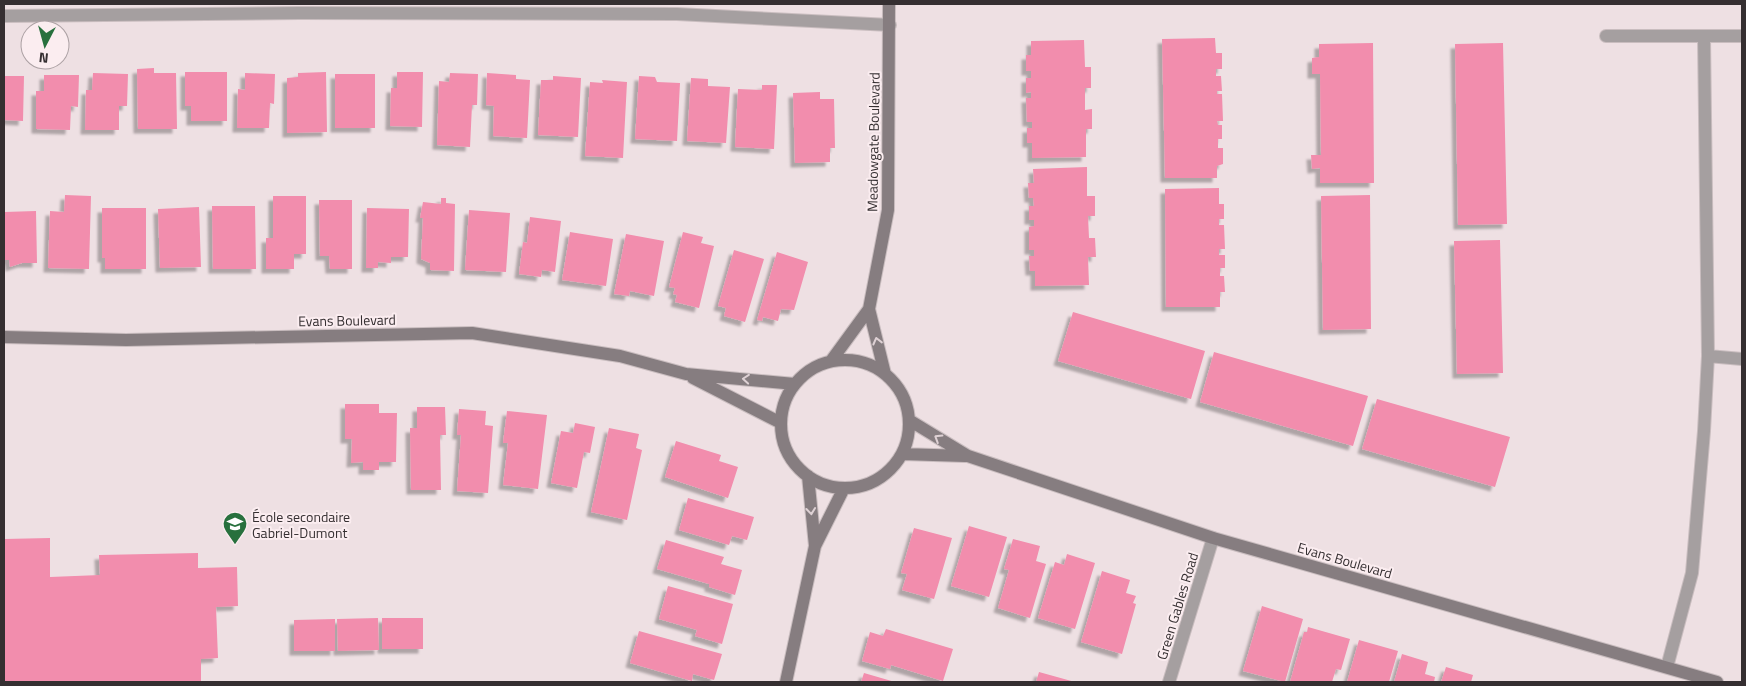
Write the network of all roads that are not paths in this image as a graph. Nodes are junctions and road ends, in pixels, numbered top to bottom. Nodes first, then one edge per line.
1 (890, 4) edge
2 (677, 9) edge
3 (4, 16) edge
4 (890, 25) junction
5 (1606, 36) dead end
6 (1704, 36) junction
7 (1742, 36) edge
8 (869, 309) junction
9 (4, 337) edge
10 (1708, 356) junction
11 (1742, 359) edge
12 (832, 362) junction
13 (686, 374) junction
14 (885, 374) junction
15 (795, 384) junction
16 (909, 420) junction
17 (781, 423) junction
18 (902, 454) junction
19 (968, 456) junction
20 (808, 476) junction
21 (844, 488) junction
22 (1213, 538) junction
23 (815, 546) junction
24 (1667, 667) junction
25 (786, 682) edge
26 (1169, 682) edge
27 (1717, 682) edge

1 - 4 street, Meadowgate Boulevard
2 - 3 street
2 - 4 street
4 - 8 street, Meadowgate Boulevard
5 - 6 street
6 - 7 street
6 - 10 street
8 - 12 street, Meadowgate Boulevard
14 -> 8 street, Meadowgate Boulevard
9 - 13 street, Evans Boulevard
10 - 11 street
10 - 24 street
12 - 14 street
12 - 15 street
15 -> 13 street, Evans Boulevard
13 - 17 street, Evans Boulevard
14 - 16 street
15 - 17 street
16 - 18 street
19 -> 16 street, Evans Boulevard
17 - 20 street
18 - 19 street, Evans Boulevard
18 - 21 street
19 - 22 street, Evans Boulevard
20 - 21 street
20 -> 23 street
21 - 23 street
22 - 24 street, Evans Boulevard
22 - 26 street, Green Gables Road
23 - 25 street
24 - 27 street, Evans Boulevard

